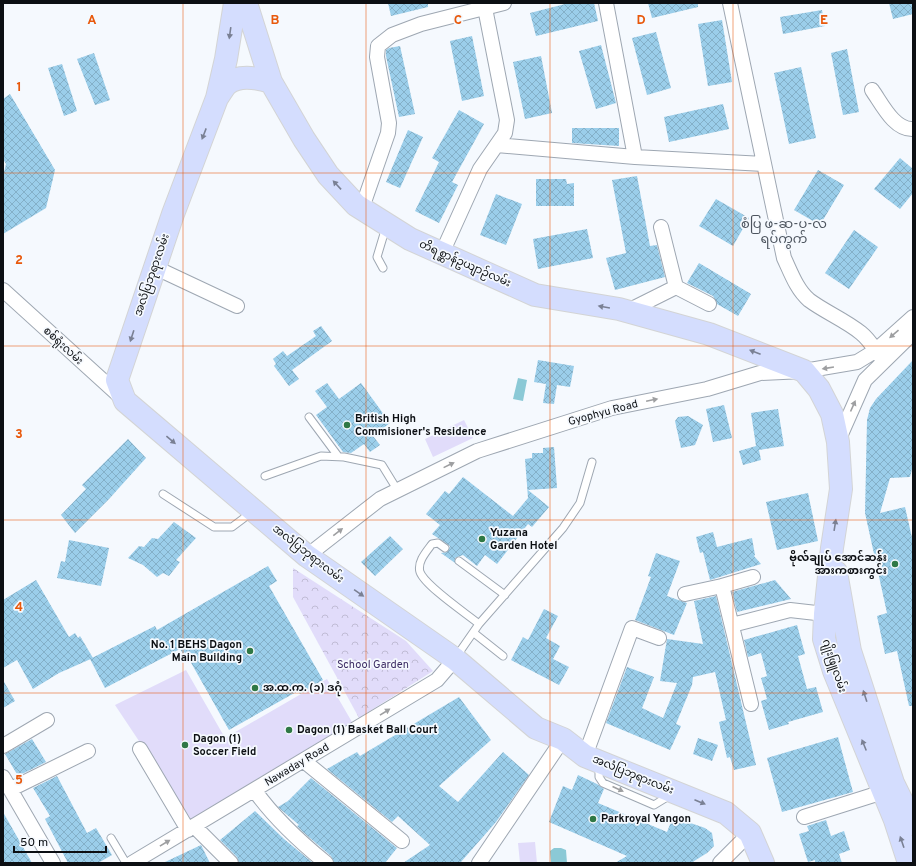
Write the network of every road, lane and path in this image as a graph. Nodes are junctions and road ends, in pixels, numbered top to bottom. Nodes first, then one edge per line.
1 (504, 3) edge
2 (606, 3) edge
3 (730, 3) edge
4 (243, 4) edge
5 (485, 5) edge
6 (271, 82) junction
7 (872, 90) dead end
8 (218, 98) junction
9 (913, 129) edge
10 (497, 145) junction
11 (635, 157) junction
12 (764, 164) junction
13 (362, 208) junction
14 (387, 224) junction
15 (661, 227) dead end
16 (442, 253) junction
17 (154, 267) junction
18 (383, 268) dead end
19 (676, 287) junction
20 (3, 290) edge
21 (709, 304) dead end
22 (237, 306) dead end
23 (626, 312) junction
24 (913, 317) edge
25 (913, 333) edge
26 (880, 356) junction
27 (804, 371) junction
28 (125, 401) junction
29 (309, 417) dead end
30 (838, 442) junction
31 (338, 456) junction
32 (592, 462) dead end
33 (265, 476) dead end
34 (398, 491) junction
35 (163, 494) dead end
36 (254, 511) junction
37 (444, 548) dead end
38 (832, 548) junction
39 (307, 556) junction
40 (459, 560) dead end
41 (754, 577) dead end
42 (722, 586) junction
43 (685, 594) dead end
44 (505, 595) junction
45 (824, 614) junction
46 (479, 624) junction
47 (732, 625) junction
48 (474, 633) junction
49 (659, 638) dead end
50 (503, 656) dead end
51 (455, 659) junction
52 (751, 704) dead end
53 (47, 720) dead end
54 (563, 739) junction
55 (3, 746) edge
56 (140, 749) dead end
57 (88, 751) dead end
58 (592, 759) junction
59 (304, 761) junction
60 (3, 777) edge
61 (11, 789) junction
62 (254, 791) junction
63 (883, 792) junction
64 (804, 817) dead end
65 (913, 824) edge
66 (191, 828) junction
67 (750, 833) junction
68 (111, 838) dead end
69 (402, 841) dead end
70 (724, 862) edge
71 (53, 863) edge
72 (126, 863) edge
73 (132, 863) edge
74 (231, 863) edge
75 (326, 863) edge
76 (479, 863) edge
77 (763, 863) edge
78 (909, 863) edge

1 - 5 street
2 - 11 street
3 - 12 street
4 - 6 main road, တိရစ္ဆာန်ဥယျာဉ်လမ်း
4 -> 8 main road
5 - 10 street
5 - 13 street
6 - 8 main road
13 -> 6 main road, တိရစ္ဆာန်ဥယျာဉ်လမ်း
7 - 9 street
8 -> 17 main road, အလံပြဘုရားလမ်း
10 - 11 street
10 - 16 street
11 - 12 street
12 - 26 street
13 - 14 main road, တိရစ္ဆာန်ဥယျာဉ်လမ်း
14 - 16 main road, တိရစ္ဆာန်ဥယျာဉ်လမ်း
14 - 18 lane
15 - 19 street
23 -> 16 main road, တိရစ္ဆာန်ဥယျာဉ်လမ်း
17 - 22 street
17 -> 28 main road, အလံပြဘုရားလမ်း
19 - 21 street
19 - 23 street
20 - 28 street, စစ်ရုံးလမ်း
27 -> 23 main road, တိရစ္ဆာန်ဥယျာဉ်လမ်း
24 -> 26 street, Gyophyu Road
25 - 26 street, Gyophyu Road
26 -> 27 street, Gyophyu Road
30 -> 26 street, Gyophyu Road
27 - 30 main road, ဂျိုးဖြူလမ်း
34 -> 27 street, Gyophyu Road
28 -> 36 main road, အလံပြဘုရားလမ်း
29 - 31 lane
38 -> 30 main road, ဂျိုးဖြူလမ်း
31 - 33 lane
31 - 34 lane
32 - 44 lane
39 -> 34 street, Gyophyu Road
35 - 36 lane
36 - 39 main road, အလံပြဘုရားလမ်း
37 - 46 lane
38 - 45 main road, ဂျိုးဖြူလမ်း
65 -> 38 main road
39 -> 51 main road, အလံပြဘုရားလမ်း
40 - 44 lane
41 - 42 street
42 - 43 street
42 - 47 street
44 - 46 lane
45 - 47 street
63 -> 45 main road, ဂျိုးဖြူလမ်း
46 - 48 lane
47 - 52 street
48 - 50 lane
48 - 51 lane
49 - 58 street
51 - 54 main road, အလံပြဘုရားလမ်း
59 -> 51 street, Nawaday Road
53 - 55 street
54 - 58 main road, အလံပြဘုရားလမ်း
54 - 76 street
56 - 66 street
57 - 61 street
58 -> 67 main road, အလံပြဘုရားလမ်း
59 - 62 street, Nawaday Road
59 - 69 street
60 - 61 street
61 - 71 street
62 - 66 street, Nawaday Road
62 - 75 street
63 - 64 street
78 -> 63 main road, ဂျိုးဖြူလမ်း
73 -> 66 street, Nawaday Road
66 - 74 street
67 - 70 street
67 - 77 main road, အလံပြဘုရားလမ်း
68 - 72 lane

